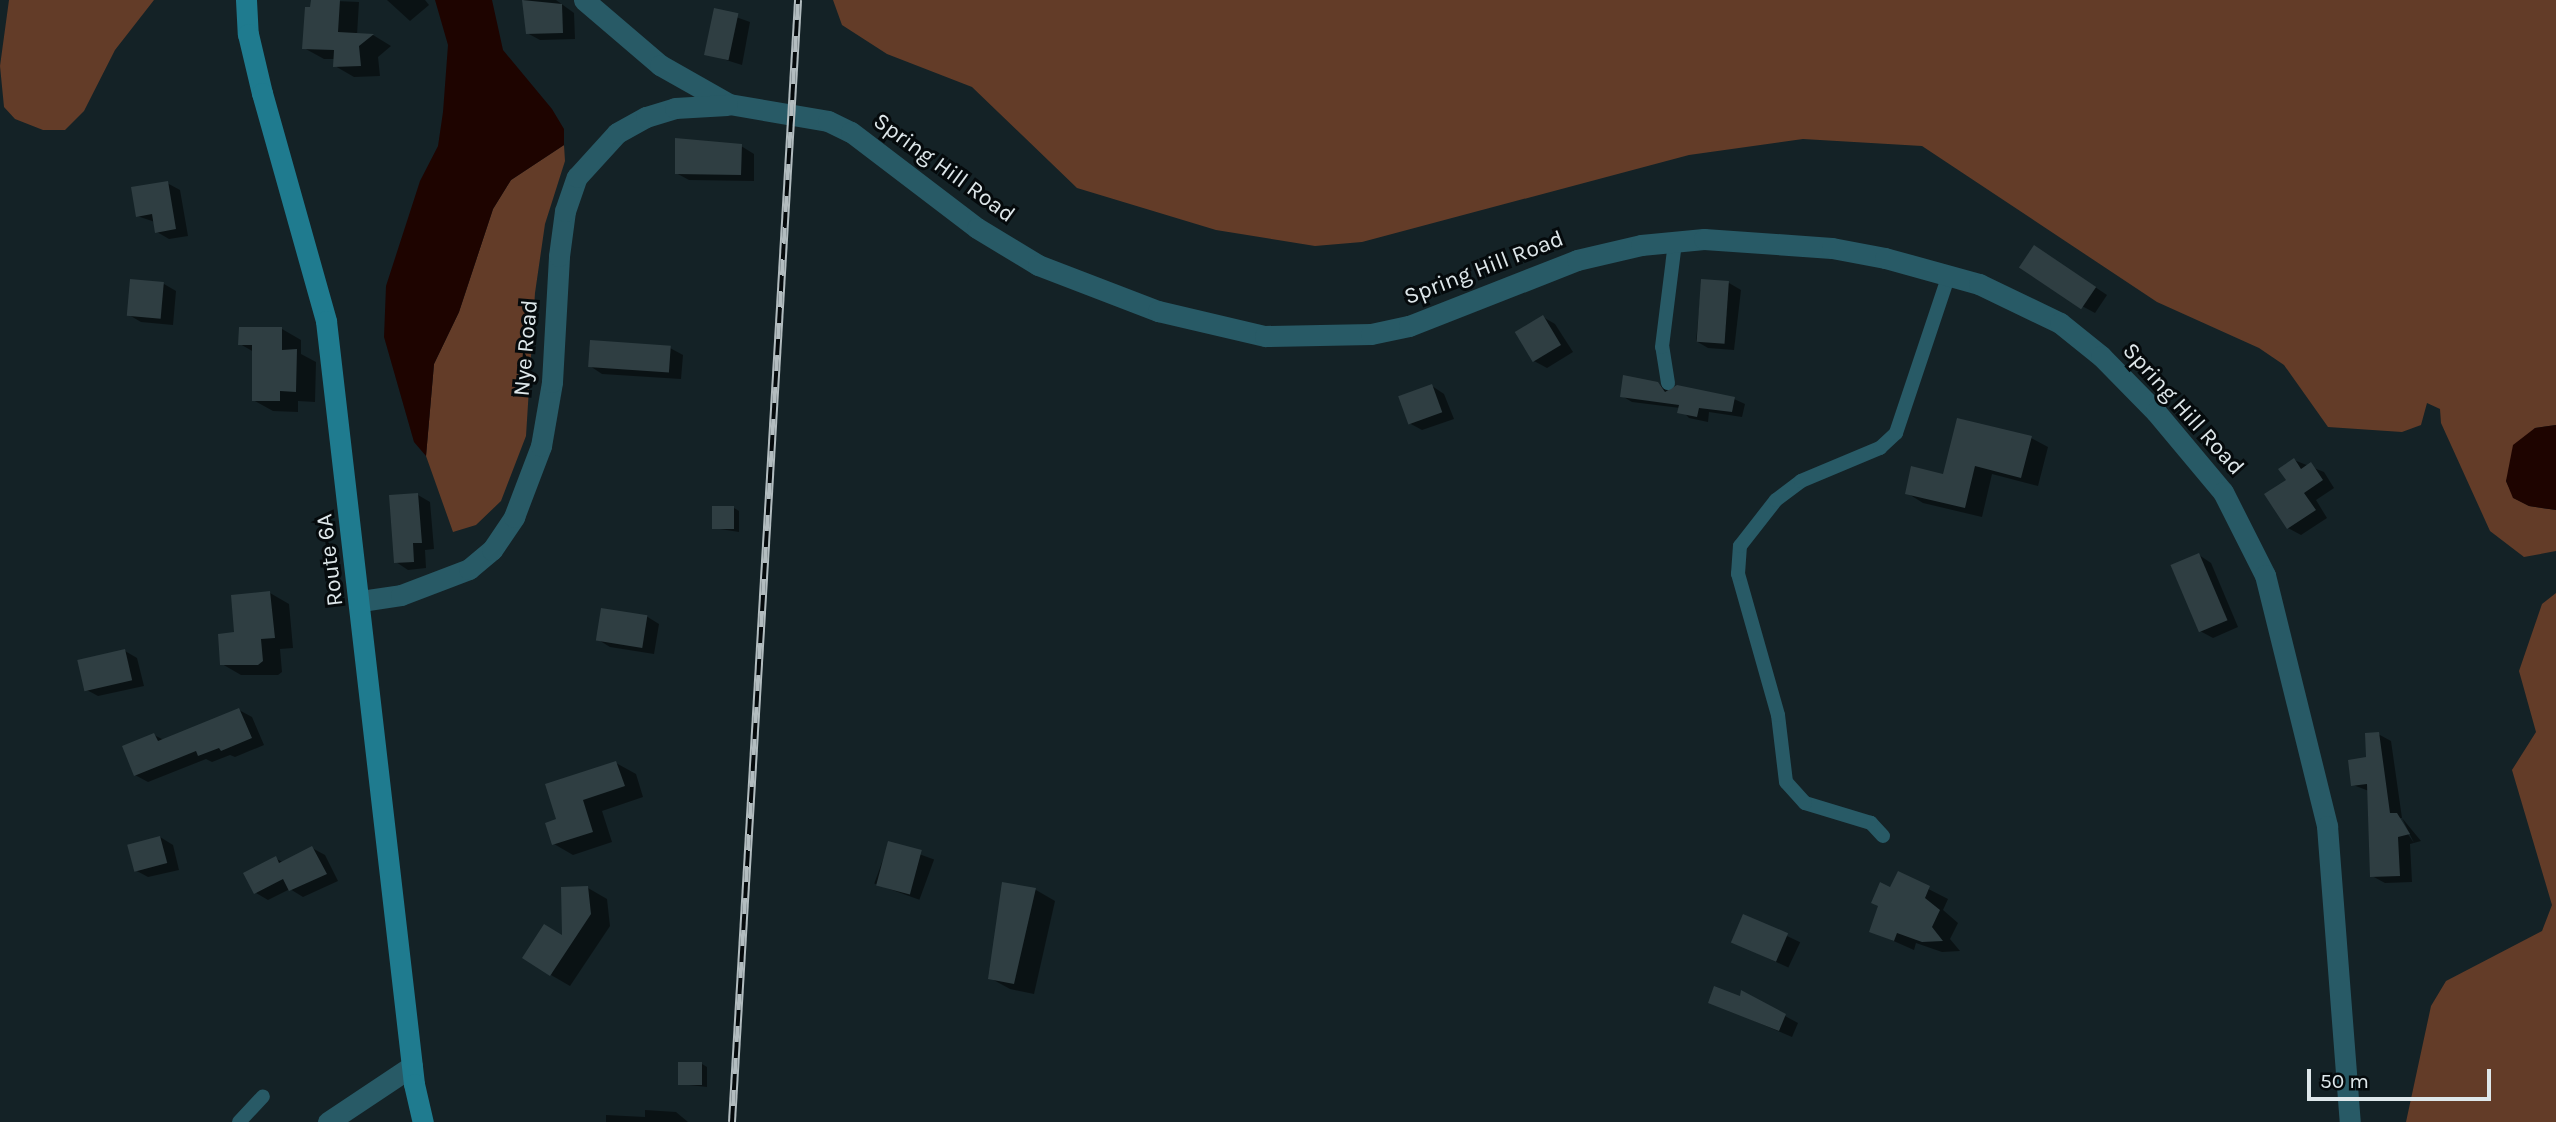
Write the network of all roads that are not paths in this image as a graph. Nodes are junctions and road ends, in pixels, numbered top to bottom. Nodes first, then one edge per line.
1 (246, 0) edge
2 (584, 0) edge
3 (729, 104) junction
4 (1675, 242) junction
5 (1949, 275) junction
6 (1668, 383) dead end
7 (361, 601) junction
8 (1883, 836) dead end
9 (412, 1066) junction
10 (263, 1096) dead end
11 (239, 1122) edge
12 (328, 1122) edge
13 (423, 1122) edge
14 (2350, 1122) edge

1 - 7 main road, Route 6A
2 - 3 street, Spring Hill Road
3 - 4 street, Spring Hill Road
3 - 7 street, Nye Road
4 - 5 street, Spring Hill Road
4 - 6 lane
5 - 8 lane
5 - 14 street, Spring Hill Road
7 - 9 main road, Route 6A
9 - 12 street
9 - 13 main road, Route 6A
10 - 11 lane

